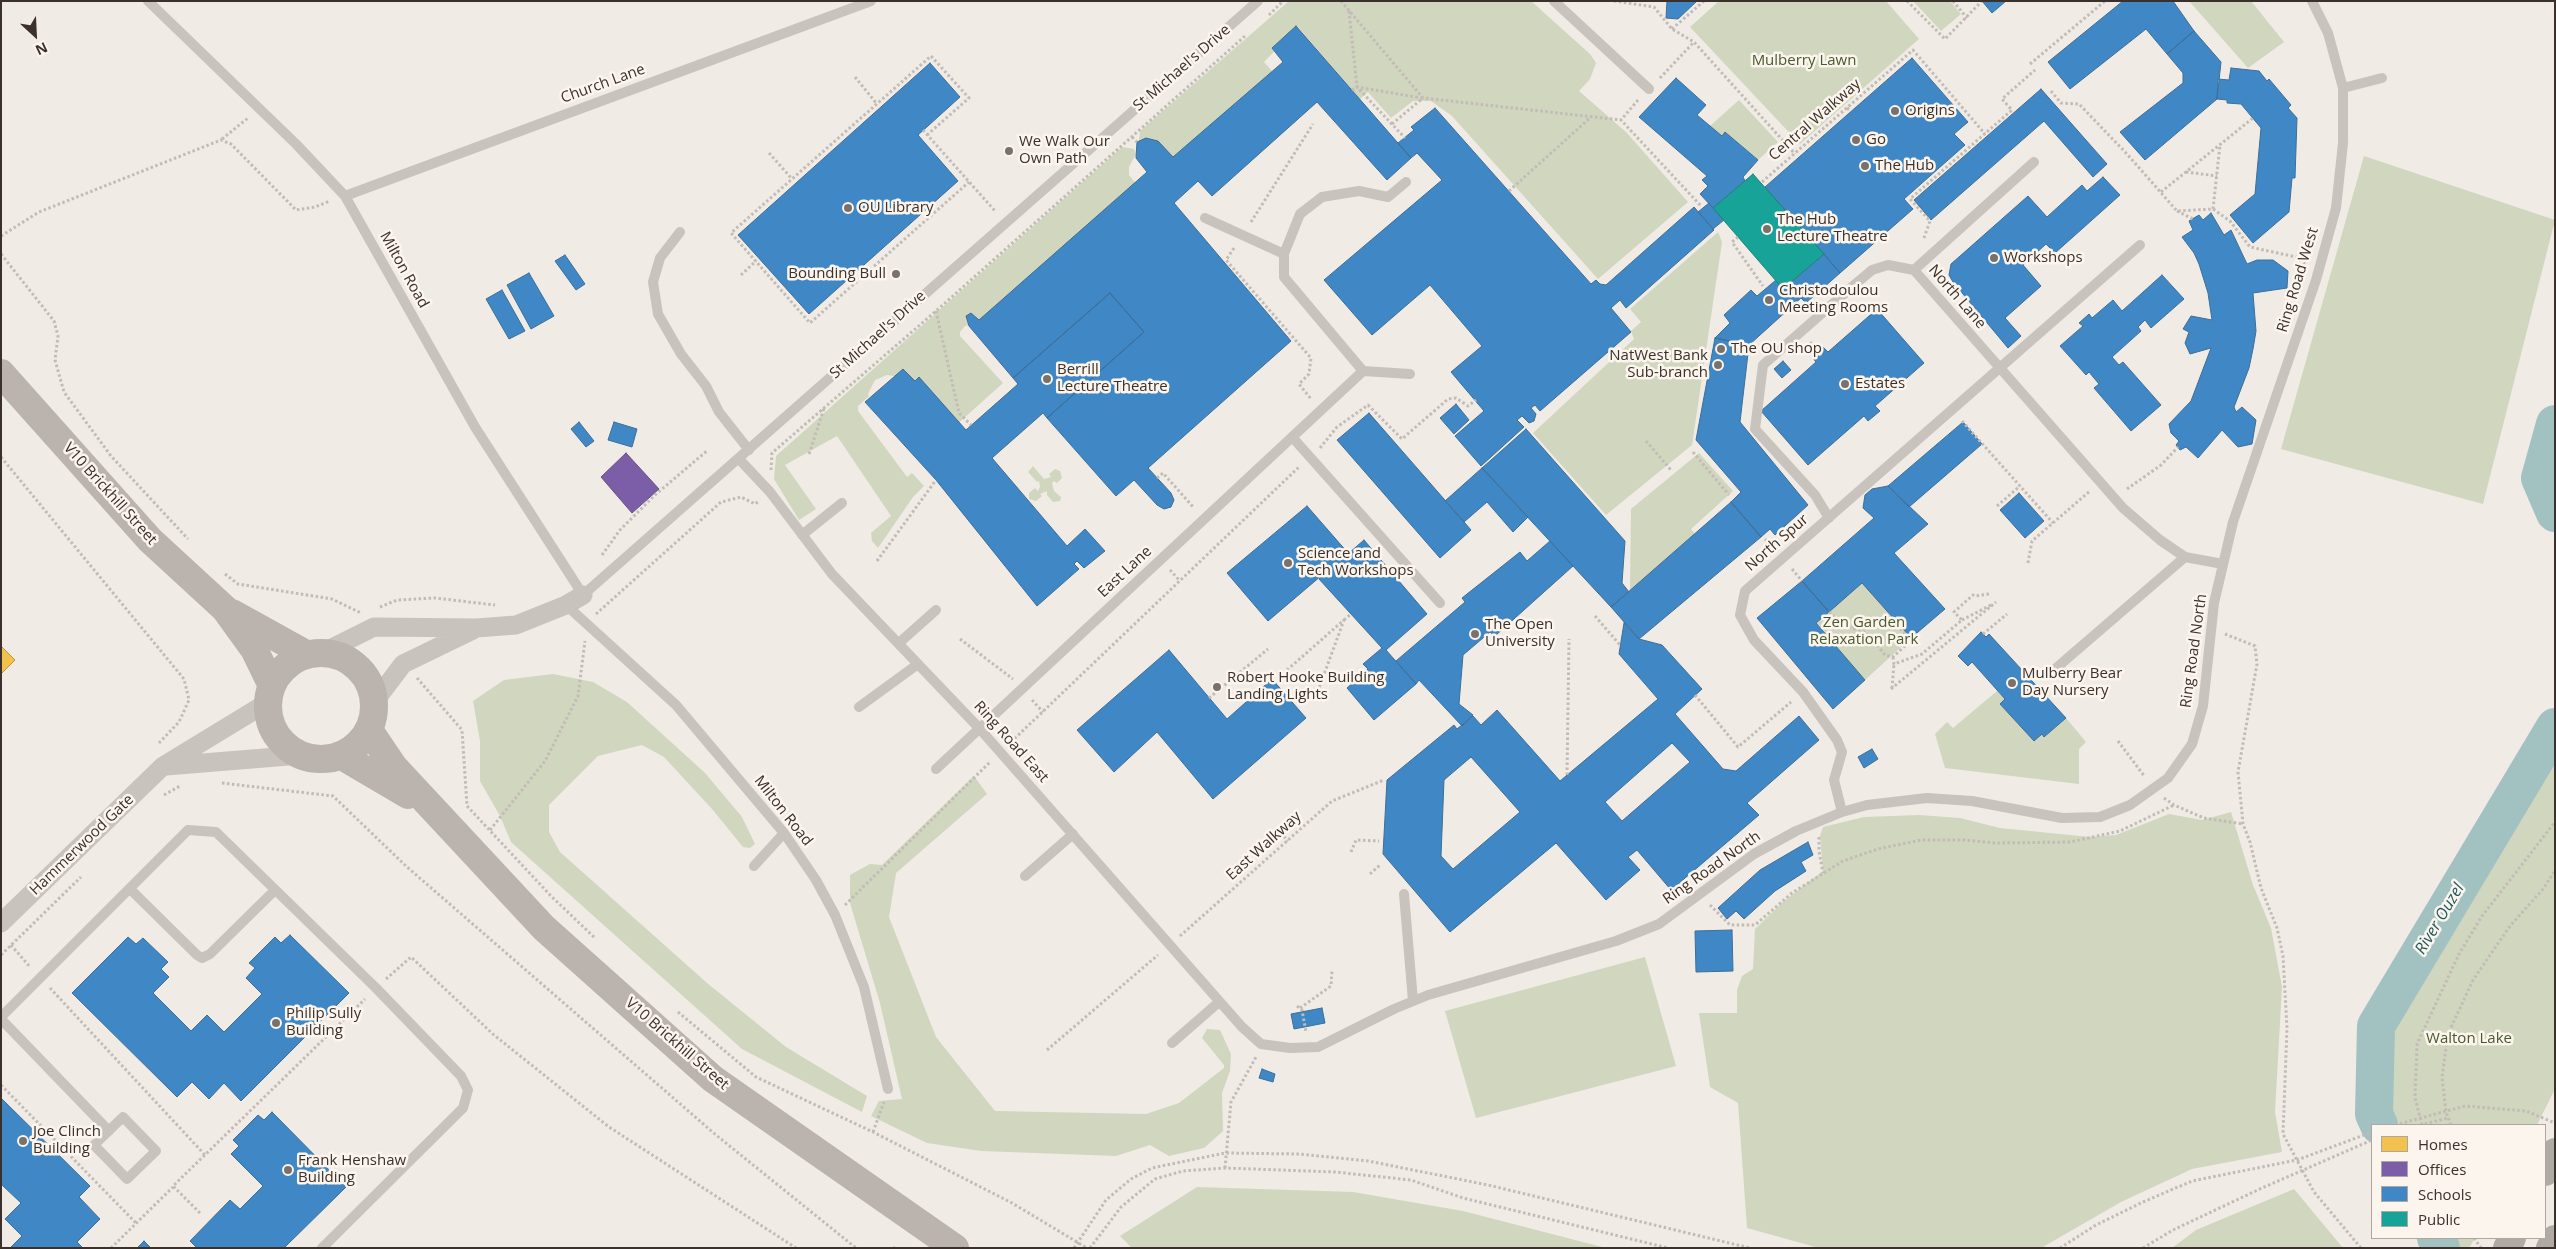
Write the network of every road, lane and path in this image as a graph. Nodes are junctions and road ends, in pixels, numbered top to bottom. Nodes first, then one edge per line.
1 (148, 1) edge
2 (871, 1) edge
3 (1258, 1) edge
4 (1284, 1) edge
5 (1341, 1) edge
6 (1554, 1) edge
7 (1614, 1) edge
8 (1654, 1) edge
9 (1704, 1) edge
10 (1907, 1) edge
11 (1953, 1) edge
12 (1982, 1) edge
13 (2105, 1) edge
14 (2312, 1) edge
15 (1654, 7) junction
16 (1349, 11) junction
17 (1967, 18) junction
18 (1262, 21) dead end
19 (1672, 29) junction
20 (1248, 34) dead end
21 (1694, 42) junction
22 (2030, 64) dead end
23 (2035, 70) dead end
24 (856, 77) dead end
25 (2382, 78) dead end
26 (1357, 87) junction
27 (1649, 88) junction
28 (2343, 88) junction
29 (1352, 90) dead end
30 (2051, 91) dead end
31 (1423, 98) junction
32 (877, 104) junction
33 (1847, 108) junction
34 (260, 110) junction
35 (1851, 112) dead end
36 (1592, 116) junction
37 (2253, 118) dead end
38 (1621, 120) junction
39 (1392, 124) junction
40 (923, 130) dead end
41 (1985, 134) junction
42 (927, 135) junction
43 (1132, 137) junction
44 (1405, 138) dead end
45 (221, 140) junction
46 (1137, 142) dead end
47 (2220, 145) junction
48 (769, 153) dead end
49 (1795, 154) junction
50 (2034, 162) dead end
51 (2186, 172) junction
52 (2216, 176) junction
53 (792, 179) junction
54 (969, 182) junction
55 (1406, 182) dead end
56 (1762, 182) dead end
57 (1509, 191) dead end
58 (2161, 192) junction
59 (345, 196) junction
60 (1701, 206) dead end
61 (2213, 209) junction
62 (2177, 210) junction
63 (1206, 218) dead end
64 (2193, 219) dead end
65 (1005, 222) junction
66 (680, 232) dead end
67 (1, 236) edge
68 (1738, 237) dead end
69 (1019, 238) junction
70 (2140, 245) dead end
71 (1, 254) edge
72 (1284, 254) junction
73 (756, 261) junction
74 (1914, 270) junction
75 (2318, 274) junction
76 (740, 275) dead end
77 (1763, 286) dead end
78 (936, 311) junction
79 (1999, 367) junction
80 (1363, 371) junction
81 (1, 373) edge
82 (1410, 374) dead end
83 (824, 408) junction
84 (1952, 409) junction
85 (971, 425) dead end
86 (1293, 438) junction
87 (1646, 441) dead end
88 (2178, 448) dead end
89 (749, 450) junction
90 (1693, 452) dead end
91 (809, 454) dead end
92 (1, 457) edge
93 (739, 459) junction
94 (1671, 470) dead end
95 (1157, 478) dead end
96 (936, 480) dead end
97 (2100, 483) junction
98 (2020, 486) junction
99 (770, 492) junction
100 (1729, 495) dead end
101 (2115, 500) junction
102 (842, 503) dead end
103 (1997, 506) dead end
104 (1829, 518) junction
105 (1204, 519) junction
106 (2053, 523) junction
107 (802, 535) junction
108 (189, 541) dead end
109 (2185, 557) junction
110 (877, 561) dead end
111 (2028, 563) dead end
112 (2223, 564) junction
113 (224, 572) dead end
114 (1989, 594) dead end
115 (583, 595) junction
116 (1440, 603) dead end
117 (566, 605) junction
118 (225, 609) junction
119 (936, 610) dead end
120 (1829, 612) dead end
121 (1351, 614) dead end
122 (2007, 614) dead end
123 (1595, 616) dead end
124 (1344, 620) junction
125 (1962, 620) junction
126 (587, 624) junction
127 (1849, 627) junction
128 (374, 628) junction
129 (476, 628) junction
130 (2211, 629) junction
131 (1983, 634) dead end
132 (960, 638) dead end
133 (1569, 638) dead end
134 (899, 643) junction
135 (1620, 645) dead end
136 (1268, 649) dead end
137 (315, 653) junction
138 (1892, 657) junction
139 (404, 664) junction
140 (918, 664) junction
141 (1894, 664) junction
142 (2055, 669) dead end
143 (1287, 670) dead end
144 (1022, 688) junction
145 (1803, 692) junction
146 (270, 694) junction
147 (1695, 695) dead end
148 (1209, 698) dead end
149 (1315, 699) dead end
150 (375, 701) junction
151 (859, 707) dead end
152 (1043, 712) dead end
153 (980, 728) junction
154 (369, 730) junction
155 (2118, 741) dead end
156 (154, 748) dead end
157 (301, 755) junction
158 (340, 756) junction
159 (162, 766) junction
160 (936, 769) dead end
161 (1567, 775) dead end
162 (1384, 780) dead end
163 (148, 781) junction
164 (218, 783) dead end
165 (183, 784) dead end
166 (2154, 790) junction
167 (428, 806) junction
168 (1842, 812) junction
169 (1823, 819) junction
170 (2555, 822) edge
171 (2243, 824) junction
172 (1277, 829) dead end
173 (490, 830) junction
174 (784, 833) junction
175 (1073, 834) junction
176 (1288, 841) junction
177 (1379, 841) dead end
178 (1351, 852) dead end
179 (1380, 865) dead end
180 (754, 866) dead end
181 (87, 870) dead end
182 (2555, 871) edge
183 (1370, 874) dead end
184 (1823, 874) junction
185 (1025, 876) dead end
186 (130, 889) junction
187 (275, 890) junction
188 (1404, 894) dead end
189 (1700, 895) junction
190 (1, 923) edge
191 (599, 943) dead end
192 (11, 945) junction
193 (1170, 946) junction
194 (1, 955) edge
195 (1332, 970) dead end
196 (40, 978) junction
197 (1413, 1001) junction
198 (1219, 1002) junction
199 (672, 1008) dead end
200 (1, 1018) edge
201 (1172, 1043) dead end
202 (1261, 1044) junction
203 (1309, 1047) junction
204 (1047, 1050) dead end
205 (1, 1085) edge
206 (888, 1089) joint
207 (2446, 1112) junction
208 (2420, 1118) junction
209 (2448, 1118) junction
210 (2555, 1123) edge
211 (2398, 1124) edge
212 (2421, 1124) edge
213 (2425, 1124) edge
214 (2451, 1124) edge
215 (110, 1130) junction
216 (873, 1132) junction
217 (2371, 1132) edge
218 (2371, 1141) edge
219 (2555, 1152) edge
220 (1225, 1153) junction
221 (205, 1155) dead end
222 (2297, 1160) junction
223 (1225, 1168) junction
224 (2546, 1170) edge
225 (2302, 1171) junction
226 (173, 1186) dead end
227 (136, 1223) junction
228 (2555, 1238) edge
229 (1079, 1241) junction
230 (111, 1248) edge
231 (322, 1248) edge
232 (856, 1248) edge
233 (893, 1248) edge
234 (897, 1248) edge
235 (955, 1248) edge
236 (1074, 1248) edge
237 (1089, 1248) edge
238 (1668, 1248) edge
239 (1750, 1248) edge
240 (2060, 1248) edge
241 (2143, 1248) edge
242 (2361, 1248) edge
243 (2550, 1248) edge

1 - 34 lane, Milton Road
2 - 59 lane, Church Lane
3 - 65 lane, St Michael's Drive
4 - 18 path
5 - 16 path
6 - 27 lane
7 - 15 path
8 - 15 path
9 - 19 path
10 - 17 path
11 - 17 path
12 - 17 path
13 - 22 path
14 - 28 lane, Ring Road West
15 - 19 path
16 - 26 path
16 - 31 path
19 - 21 path
20 - 43 path
21 - 27 path
21 - 49 path
23 - 41 path
24 - 32 path
25 - 28 lane
26 - 29 path
26 - 31 path
26 - 39 path
27 - 38 path
28 - 75 lane, Ring Road West
30 - 58 path
31 - 36 path
31 - 39 path
32 - 42 path
32 - 53 path
33 - 35 path
33 - 41 path, Central Walkway
33 - 49 path, Central Walkway
34 - 45 path
34 - 59 lane, Milton Road
36 - 38 path
36 - 57 path
37 - 47 path
38 - 60 path
39 - 44 path
40 - 42 path
41 - 74 path
42 - 54 path
43 - 46 path
43 - 69 path
45 - 59 path
45 - 67 path
47 - 51 path
47 - 52 path
48 - 53 path
49 - 56 path, Central Walkway
50 - 74 lane
51 - 52 path
51 - 58 path
52 - 61 path
53 - 73 path
54 - 65 path
54 - 73 path
55 - 72 lane
58 - 62 path
59 - 115 lane, Milton Road
61 - 62 path
61 - 75 path
62 - 64 path
63 - 72 lane
65 - 69 path
65 - 89 lane, St Michael's Drive
66 - 89 lane
68 - 77 path
69 - 78 path
70 - 79 lane, North Spur
71 - 108 path
72 - 80 lane
73 - 76 path
74 - 79 lane, North Lane
74 - 104 lane, North Lane
75 - 112 lane, Ring Road West
78 - 83 path
78 - 85 path
79 - 84 lane, North Spur
79 - 97 lane, North Lane
80 - 82 lane
80 - 86 lane, East Lane
81 - 118 street, V10 Brickhill Street
83 - 91 path
83 - 99 path
84 - 98 path
84 - 104 lane, North Spur
86 - 105 lane, East Lane
86 - 116 lane
87 - 94 path
88 - 101 path
89 - 93 lane, St Michael's Drive
90 - 100 path
92 - 156 path
93 - 99 lane, Ring Road East
93 - 115 lane, St Michael's Drive
95 - 105 path
96 - 110 path
97 - 101 lane, North Lane
97 - 106 path
98 - 103 path
98 - 106 path
99 - 107 lane, Ring Road East
99 - 126 path
101 - 109 lane, North Lane
102 - 107 lane
104 - 145 lane, North Spur
105 - 144 lane, East Lane
106 - 111 path
107 - 134 lane, Ring Road East
109 - 112 lane, North Lane
109 - 142 lane
112 - 130 lane, Ring Road North
113 - 128 path
114 - 125 path
115 - 117 street, St Michael's Drive
117 - 126 lane, Milton Road
117 - 129 street, St Michael's Drive
118 - 137 street, V10 Brickhill Street
118 - 146 street, V10 Brickhill Street
119 - 134 lane
120 - 127 path
121 - 124 path
122 - 131 path
123 - 135 path
124 - 143 path
124 - 149 path
125 - 141 path
125 - 141 path
126 - 173 path
126 - 174 lane, Milton Road
127 - 138 path
127 - 138 path
128 - 129 street, St Michael's Drive
128 - 137 street, St Michael's Drive
129 - 139 street, St Michael's Drive
130 - 166 lane, Ring Road North
130 - 171 path
132 - 144 path
133 - 161 path
134 - 140 lane, Ring Road East
136 - 148 path
137 - 146 street
137 - 150 street
138 - 141 path
139 - 150 street, St Michael's Drive
139 - 173 path
140 - 151 lane
140 - 153 lane, Ring Road East
144 - 152 path
144 - 153 lane, East Lane
145 - 147 path
145 - 168 lane, North Spur
146 - 157 street
146 - 159 street, Hammerwood Gate
150 - 154 street
153 - 160 lane, East Lane
153 - 175 lane, Ring Road East
154 - 158 street
154 - 167 street, V10 Brickhill Street
155 - 166 path
157 - 158 street
157 - 159 street
158 - 167 street, V10 Brickhill Street
159 - 163 street, Hammerwood Gate
162 - 176 path, East Walkway
163 - 165 path
163 - 190 street, Hammerwood Gate
164 - 232 path
166 - 168 lane, Ring Road North
167 - 235 street, V10 Brickhill Street
168 - 169 lane, Ring Road North
169 - 184 path
169 - 189 lane, Ring Road North
170 - 208 path
171 - 184 path
171 - 222 path
172 - 176 path
173 - 191 path
174 - 180 lane
174 - 206 lane, Milton Road
175 - 185 lane
175 - 193 lane, Ring Road East
176 - 193 path, East Walkway
177 - 178 path
179 - 183 path
181 - 192 path
182 - 207 path
184 - 189 path
186 - 187 lane
186 - 187 lane
186 - 196 lane
187 - 231 lane
188 - 197 lane
189 - 197 lane, Ring Road North
192 - 194 path
192 - 196 path
193 - 198 lane, Ring Road East
193 - 204 path, East Walkway
195 - 203 path
196 - 200 lane
196 - 221 path
197 - 203 lane, Ring Road North
198 - 201 lane
198 - 202 lane, Ring Road East
199 - 216 path
200 - 215 lane
202 - 203 lane, Ring Road North
202 - 220 path
205 - 227 path
206 - 216 path
207 - 208 path
207 - 209 path
207 - 210 path
208 - 211 path
208 - 212 path
209 - 213 path
209 - 214 path
215 - 215 lane
216 - 229 path
217 - 222 path
218 - 225 path
219 - 224 highway
220 - 223 path
220 - 229 path
220 - 239 path
222 - 225 path
222 - 240 path
223 - 237 path
223 - 238 path
225 - 241 path
225 - 242 path
226 - 227 path
227 - 230 path
228 - 243 highway
229 - 236 path
229 - 237 path
233 - 234 path

